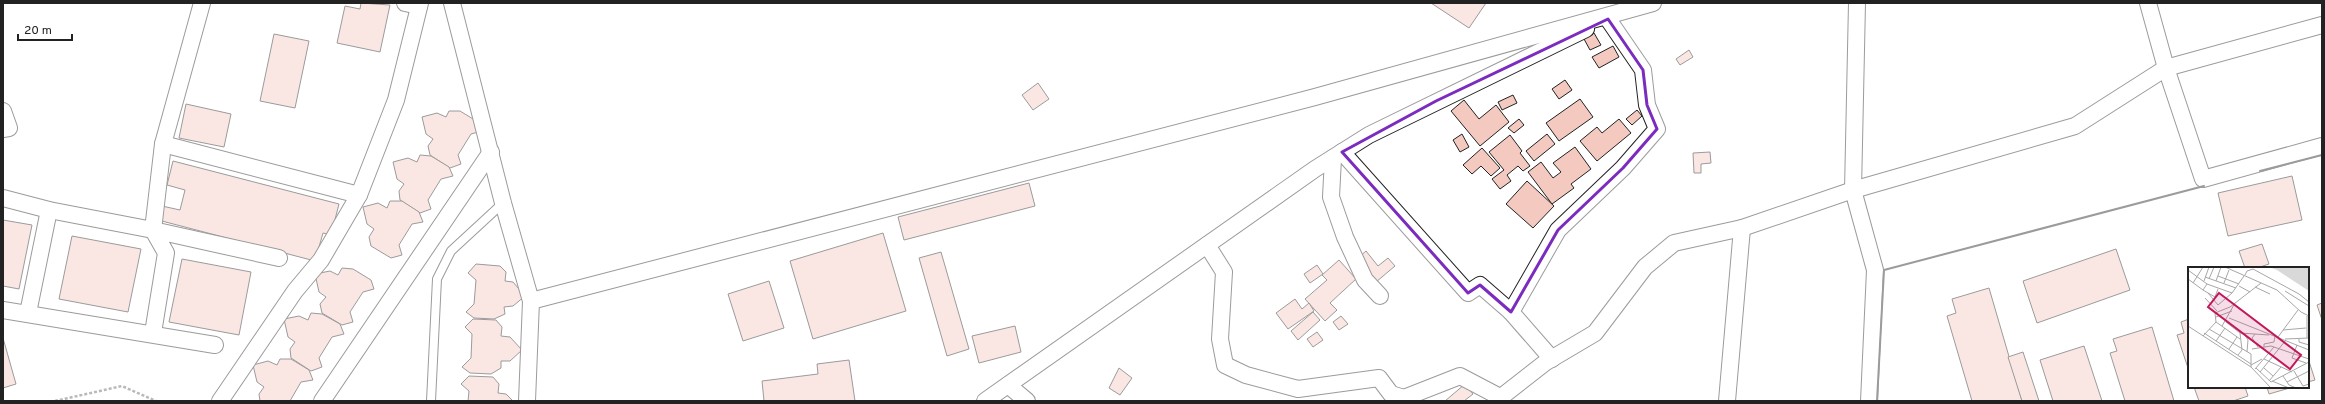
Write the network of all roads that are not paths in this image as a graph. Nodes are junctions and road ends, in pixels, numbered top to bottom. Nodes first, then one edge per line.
1 (202, 3) edge
2 (452, 3) edge
3 (1653, 3) edge
4 (1857, 3) edge
5 (2148, 3) edge
6 (415, 4) edge
7 (1626, 11) junction
8 (1608, 19) junction
9 (2322, 24) edge
10 (2166, 68) junction
11 (3, 111) edge
12 (3, 129) edge
13 (163, 144) junction
14 (2322, 146) edge
15 (491, 152) junction
16 (1338, 155) junction
17 (1853, 190) junction
18 (359, 195) junction
19 (3, 198) edge
20 (503, 203) junction
21 (49, 210) junction
22 (1742, 228) junction
23 (153, 230) junction
24 (1207, 245) junction
25 (279, 258) dead end
26 (1380, 296) dead end
27 (532, 301) junction
28 (3, 310) edge
29 (1512, 312) junction
30 (28, 314) junction
31 (153, 333) junction
32 (215, 345) dead end
33 (1552, 359) junction
34 (1008, 385) junction
35 (1498, 399) edge
36 (1406, 400) edge
37 (220, 401) edge
38 (322, 401) edge
39 (431, 401) edge
40 (527, 401) edge
41 (986, 401) edge
42 (1026, 401) edge
43 (1727, 401) edge
44 (1868, 401) edge

1 - 13 street
2 - 15 street
3 - 7 street
4 - 17 street
5 - 10 street
6 - 18 street
7 - 8 street
7 - 27 street
8 - 16 street
8 - 29 street
9 - 10 street
10 - 14 street
10 - 17 street
11 - 12 street
13 - 18 street
13 - 23 street
15 - 20 street
15 - 38 street
16 - 24 street
16 - 26 street
16 - 29 street
17 - 22 street
17 - 44 street
18 - 37 street
19 - 21 street
20 - 27 street
20 - 39 lane
21 - 23 street
21 - 30 street
22 - 33 street
22 - 43 street
23 - 25 street
23 - 31 street
24 - 34 street
24 - 36 street
27 - 40 street
28 - 30 street
29 - 33 street
30 - 31 street
31 - 32 street
33 - 35 street
34 - 41 street
34 - 42 street
35 - 36 street

